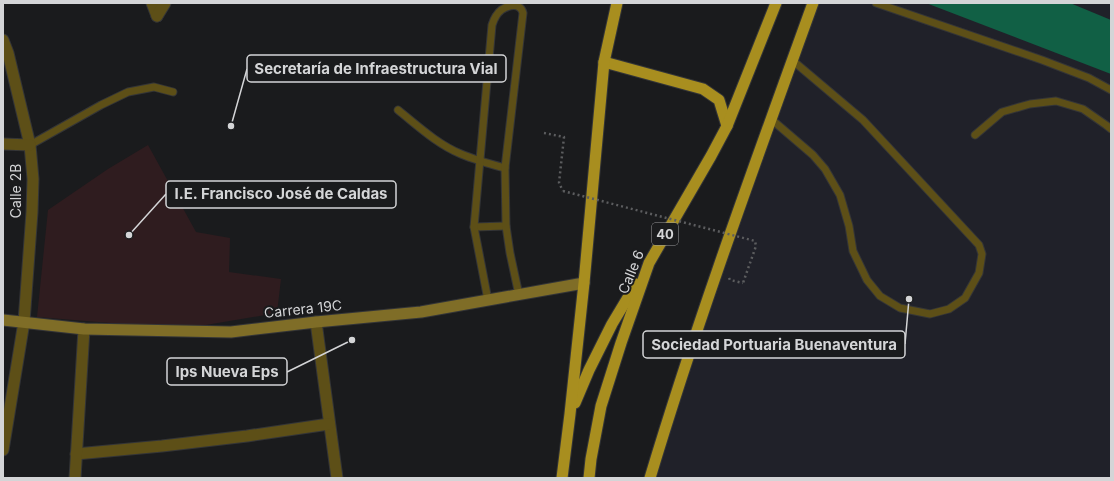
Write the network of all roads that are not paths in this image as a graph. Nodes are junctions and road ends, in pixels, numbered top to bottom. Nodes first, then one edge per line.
1 (152, 3) edge
2 (165, 3) edge
3 (617, 3) edge
4 (776, 3) edge
5 (813, 3) edge
6 (876, 3) edge
7 (3, 40) edge
8 (792, 60) junction
9 (604, 62) junction
10 (1111, 90) edge
11 (173, 92) dead end
12 (398, 110) dead end
13 (771, 119) junction
14 (727, 126) junction
15 (1111, 129) edge
16 (975, 135) dead end
17 (3, 144) edge
18 (30, 146) junction
19 (481, 161) junction
20 (505, 168) junction
21 (506, 226) junction
22 (474, 227) junction
23 (649, 263) junction
24 (584, 283) junction
25 (518, 295) junction
26 (488, 300) junction
27 (3, 320) edge
28 (24, 322) junction
29 (316, 322) junction
30 (84, 329) junction
31 (671, 408) junction
32 (570, 414) junction
33 (329, 424) junction
34 (3, 450) edge
35 (76, 454) junction
36 (75, 478) edge
37 (337, 478) edge
38 (562, 478) edge
39 (589, 478) edge
40 (650, 478) edge
41 (658, 478) edge

1 - 2 street
3 - 9 highway
4 - 14 highway, Calle 6 / 40
5 - 8 highway
6 - 10 lane
7 - 18 street, Calle 2B
8 - 13 highway
8 - 13 lane
9 - 14 highway
9 - 24 highway
11 - 18 lane
12 - 19 lane
13 - 31 highway
14 - 23 highway, Calle 6 / 40
15 - 16 lane
17 - 18 street
18 - 28 street, Calle 2B
19 - 20 lane
19 - 20 lane
19 - 22 lane
20 - 21 lane
21 - 22 lane
21 - 25 lane
22 - 26 lane
23 - 32 highway
23 - 39 highway, Calle 6 / 40
24 - 25 main road, Carrera 19C
24 - 32 highway
25 - 26 main road, Carrera 19C
26 - 29 main road, Carrera 19C
27 - 28 main road, Carrera 19C
28 - 30 main road, Carrera 19C
28 - 34 street, Calle 2B
29 - 30 main road, Carrera 19C
29 - 33 street
30 - 35 street
31 - 40 highway
31 - 41 highway
32 - 38 highway
33 - 35 street
33 - 37 street
35 - 36 street

